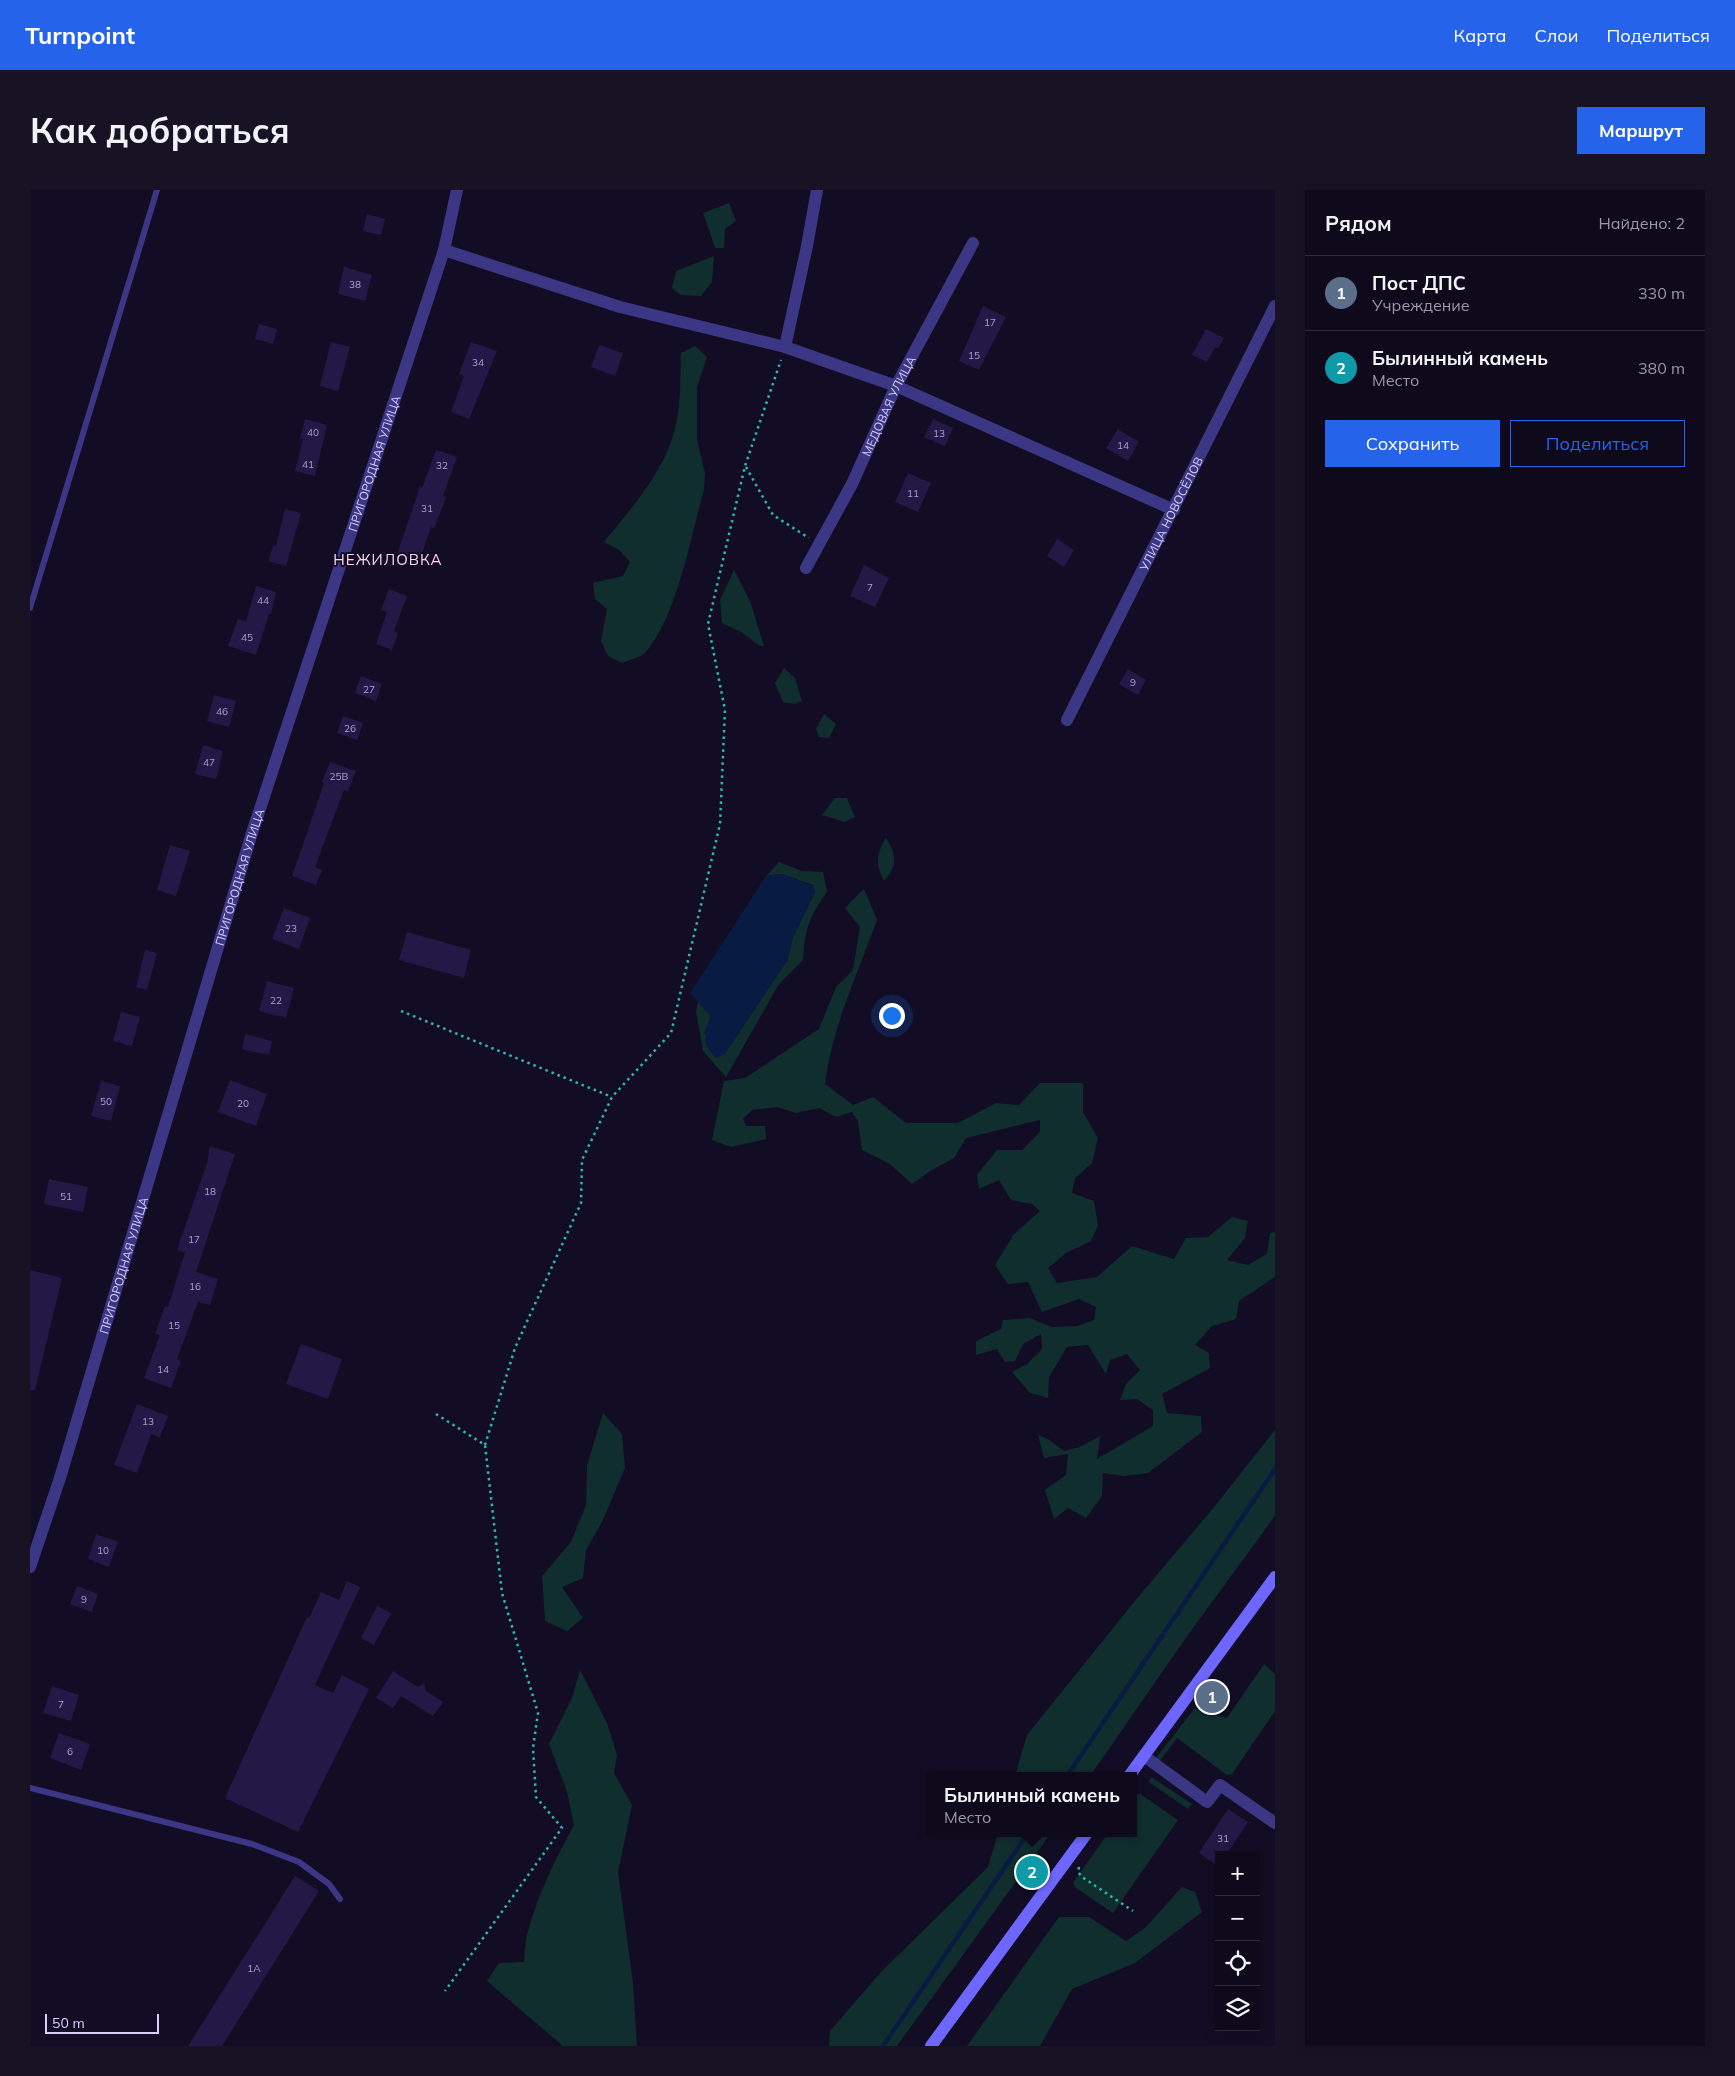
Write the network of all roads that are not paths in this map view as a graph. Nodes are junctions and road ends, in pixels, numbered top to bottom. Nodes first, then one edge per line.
1 (157, 190) edge
2 (457, 190) edge
3 (817, 190) edge
4 (973, 243) dead end
5 (444, 250) junction
6 (1275, 306) edge
7 (785, 347) junction
8 (896, 386) junction
9 (1174, 510) junction
10 (806, 568) dead end
11 (30, 608) edge
12 (1067, 720) dead end
13 (30, 1567) edge
14 (1275, 1577) edge
15 (1144, 1756) junction
16 (1132, 1772) edge
17 (30, 1788) edge
18 (1275, 1823) edge
19 (1084, 1837) edge
20 (340, 1899) dead end
21 (931, 2046) edge

1 - 11 lane
2 - 5 street, ПРИГОРОДНАЯ УЛИЦА
3 - 7 street
4 - 8 street, МЕДОВАЯ УЛИЦА
5 - 7 street
5 - 13 street, ПРИГОРОДНАЯ УЛИЦА
6 - 9 street, УЛИЦА НОВОСЁЛОВ
7 - 8 street
8 - 9 street
8 - 10 street, МЕДОВАЯ УЛИЦА
9 - 12 street, УЛИЦА НОВОСЁЛОВ
14 - 15 main road
15 - 16 main road
15 - 18 street
17 - 20 lane
19 - 21 main road

